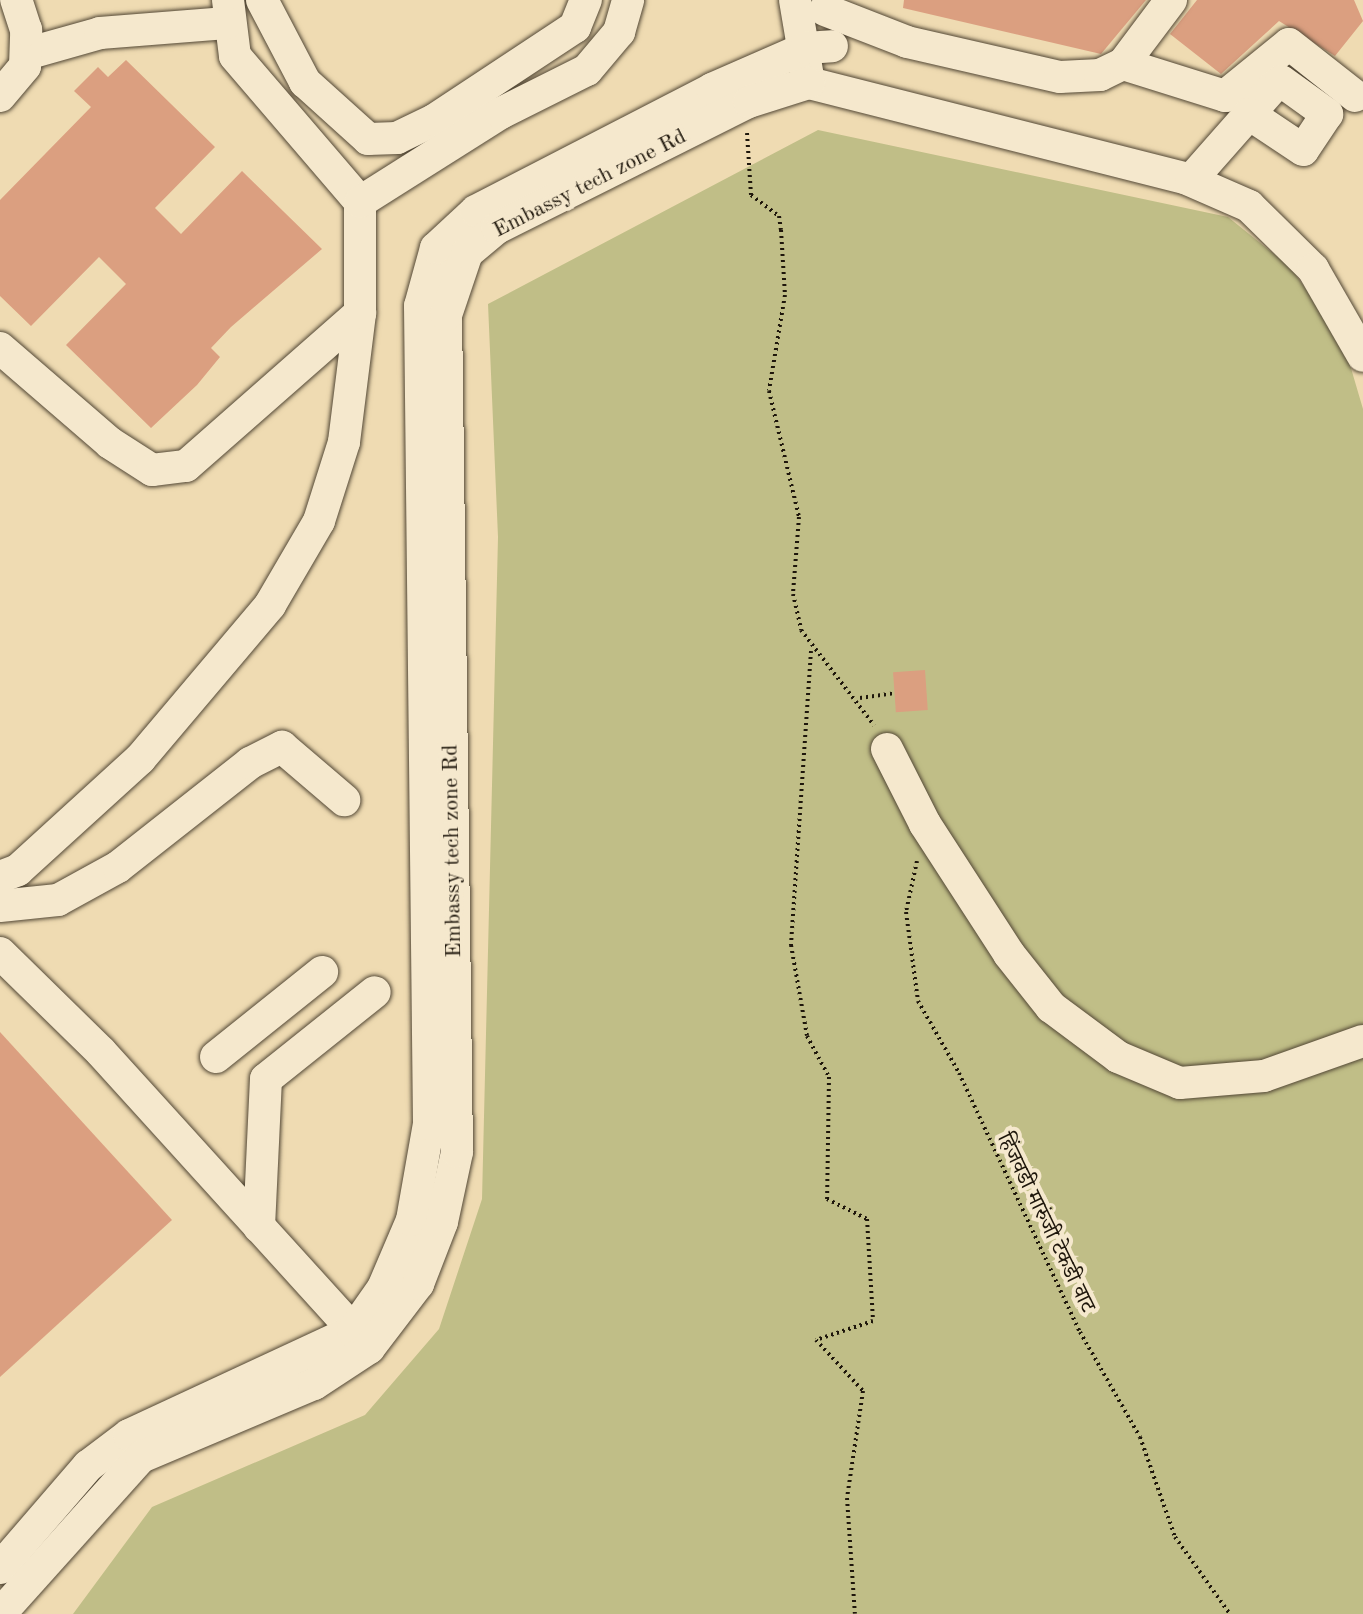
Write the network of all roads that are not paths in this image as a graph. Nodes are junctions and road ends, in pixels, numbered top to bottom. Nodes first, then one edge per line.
1 (16, 0) edge
2 (262, 0) edge
3 (586, 0) edge
4 (628, 0) edge
5 (795, 0) edge
6 (876, 0) edge
7 (1171, 0) edge
8 (824, 5) edge
9 (228, 11) edge
10 (883, 31) junction
11 (819, 47) junction
12 (26, 54) junction
13 (1123, 64) junction
14 (489, 83) junction
15 (823, 84) junction
16 (0, 96) edge
17 (1355, 96) dead end
18 (501, 113) junction
19 (1249, 114) dead end
20 (1191, 180) junction
21 (360, 202) junction
22 (360, 313) junction
23 (1, 350) edge
24 (1363, 356) edge
25 (887, 749) road end
26 (344, 800) dead end
27 (0, 877) edge
28 (0, 906) edge
29 (0, 953) edge
30 (322, 972) dead end
31 (375, 992) dead end
32 (1363, 1041) edge
33 (216, 1057) dead end
34 (259, 1227) junction
35 (361, 1339) junction
36 (0, 1568) edge
37 (0, 1614) edge

1 - 12 street
2 - 14 street
3 - 14 street
4 - 18 street
5 - 11 street
6 - 10 street
7 - 13 street
8 - 10 street
8 - 11 street
9 - 12 street
9 - 21 street
10 - 13 street
11 - 15 street
11 - 35 street
12 - 16 street
13 - 17 street
14 - 18 street
15 - 20 street
15 - 35 street, Embassy tech zone Rd
18 - 21 street
19 - 20 street
20 - 24 street
21 - 22 street
22 - 23 street
22 - 27 street
25 - 32 street
26 - 28 street
29 - 34 street
30 - 33 street
31 - 34 street
34 - 35 street
35 - 36 street
35 - 37 street, Embassy tech zone Rd

